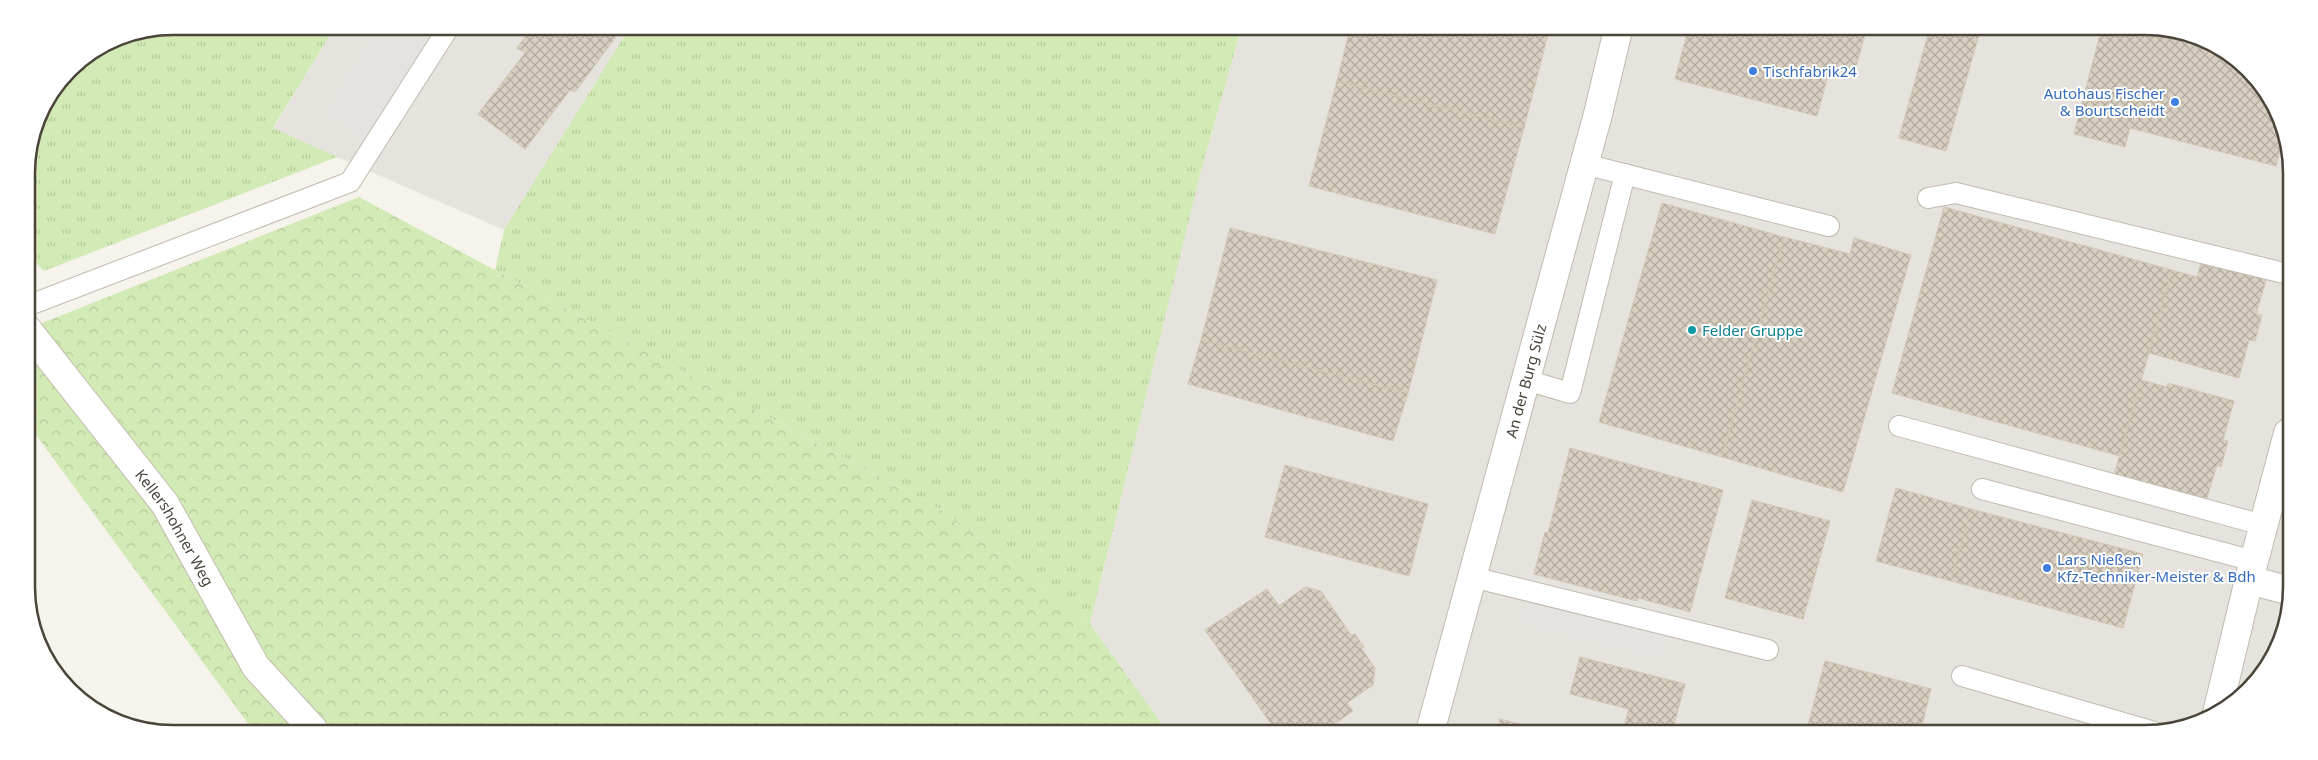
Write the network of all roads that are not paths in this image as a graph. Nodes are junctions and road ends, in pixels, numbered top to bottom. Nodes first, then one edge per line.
1 (444, 35) edge
2 (1617, 35) edge
3 (1584, 164) junction
4 (1624, 174) junction
5 (1928, 198) dead end
6 (1829, 226) dead end
7 (2283, 273) edge
8 (35, 303) edge
9 (35, 338) edge
10 (1526, 380) junction
11 (1899, 426) dead end
12 (2283, 451) edge
13 (1982, 489) dead end
14 (2263, 525) junction
15 (2251, 570) junction
16 (1472, 577) junction
17 (2283, 588) edge
18 (1768, 650) dead end
19 (1962, 676) dead end
20 (2219, 704) edge
21 (310, 725) edge
22 (1432, 725) edge
23 (2130, 725) edge

1 - 8 lane
2 - 3 street, An der Burg Sülz
3 - 4 lane
3 - 10 street, An der Burg Sülz
4 - 6 lane
4 - 10 lane
5 - 7 lane
9 - 21 street, Kellershohner Weg
10 - 16 street, An der Burg Sülz
11 - 14 lane
12 - 14 street
13 - 15 lane
14 - 15 street
15 - 17 street
15 - 20 street
16 - 18 lane
16 - 22 street, An der Burg Sülz
19 - 23 lane

